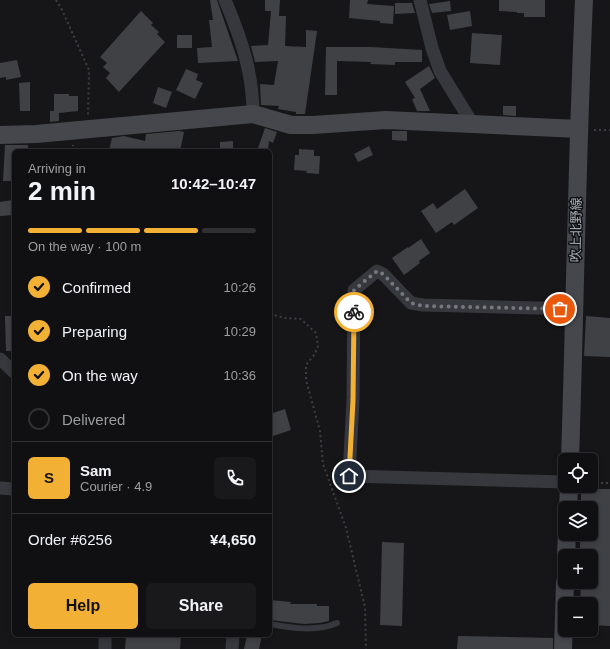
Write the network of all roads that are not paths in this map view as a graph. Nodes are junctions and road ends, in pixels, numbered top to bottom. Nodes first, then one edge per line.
1 (226, 0) edge
2 (420, 0) edge
3 (584, 0) edge
4 (254, 114) junction
5 (472, 123) junction
6 (578, 129) junction
7 (0, 135) edge
8 (575, 309) junction
9 (0, 359) edge
10 (12, 370) edge
11 (570, 453) edge
12 (558, 482) edge
13 (0, 488) edge
14 (12, 489) edge
15 (565, 589) edge
16 (337, 623) dead end
17 (272, 624) edge
18 (105, 637) edge
19 (232, 637) edge
20 (105, 649) edge
21 (232, 649) edge
22 (563, 649) edge

1 - 4 street
2 - 5 street
3 - 6 street, 吹上北野線
4 - 5 street
4 - 7 street
5 - 6 street
6 - 8 street, 吹上北野線
8 - 11 street, 吹上北野線
8 - 12 street
9 - 10 street
13 - 14 street
15 - 22 street
16 - 17 lane
18 - 20 street
19 - 21 street

